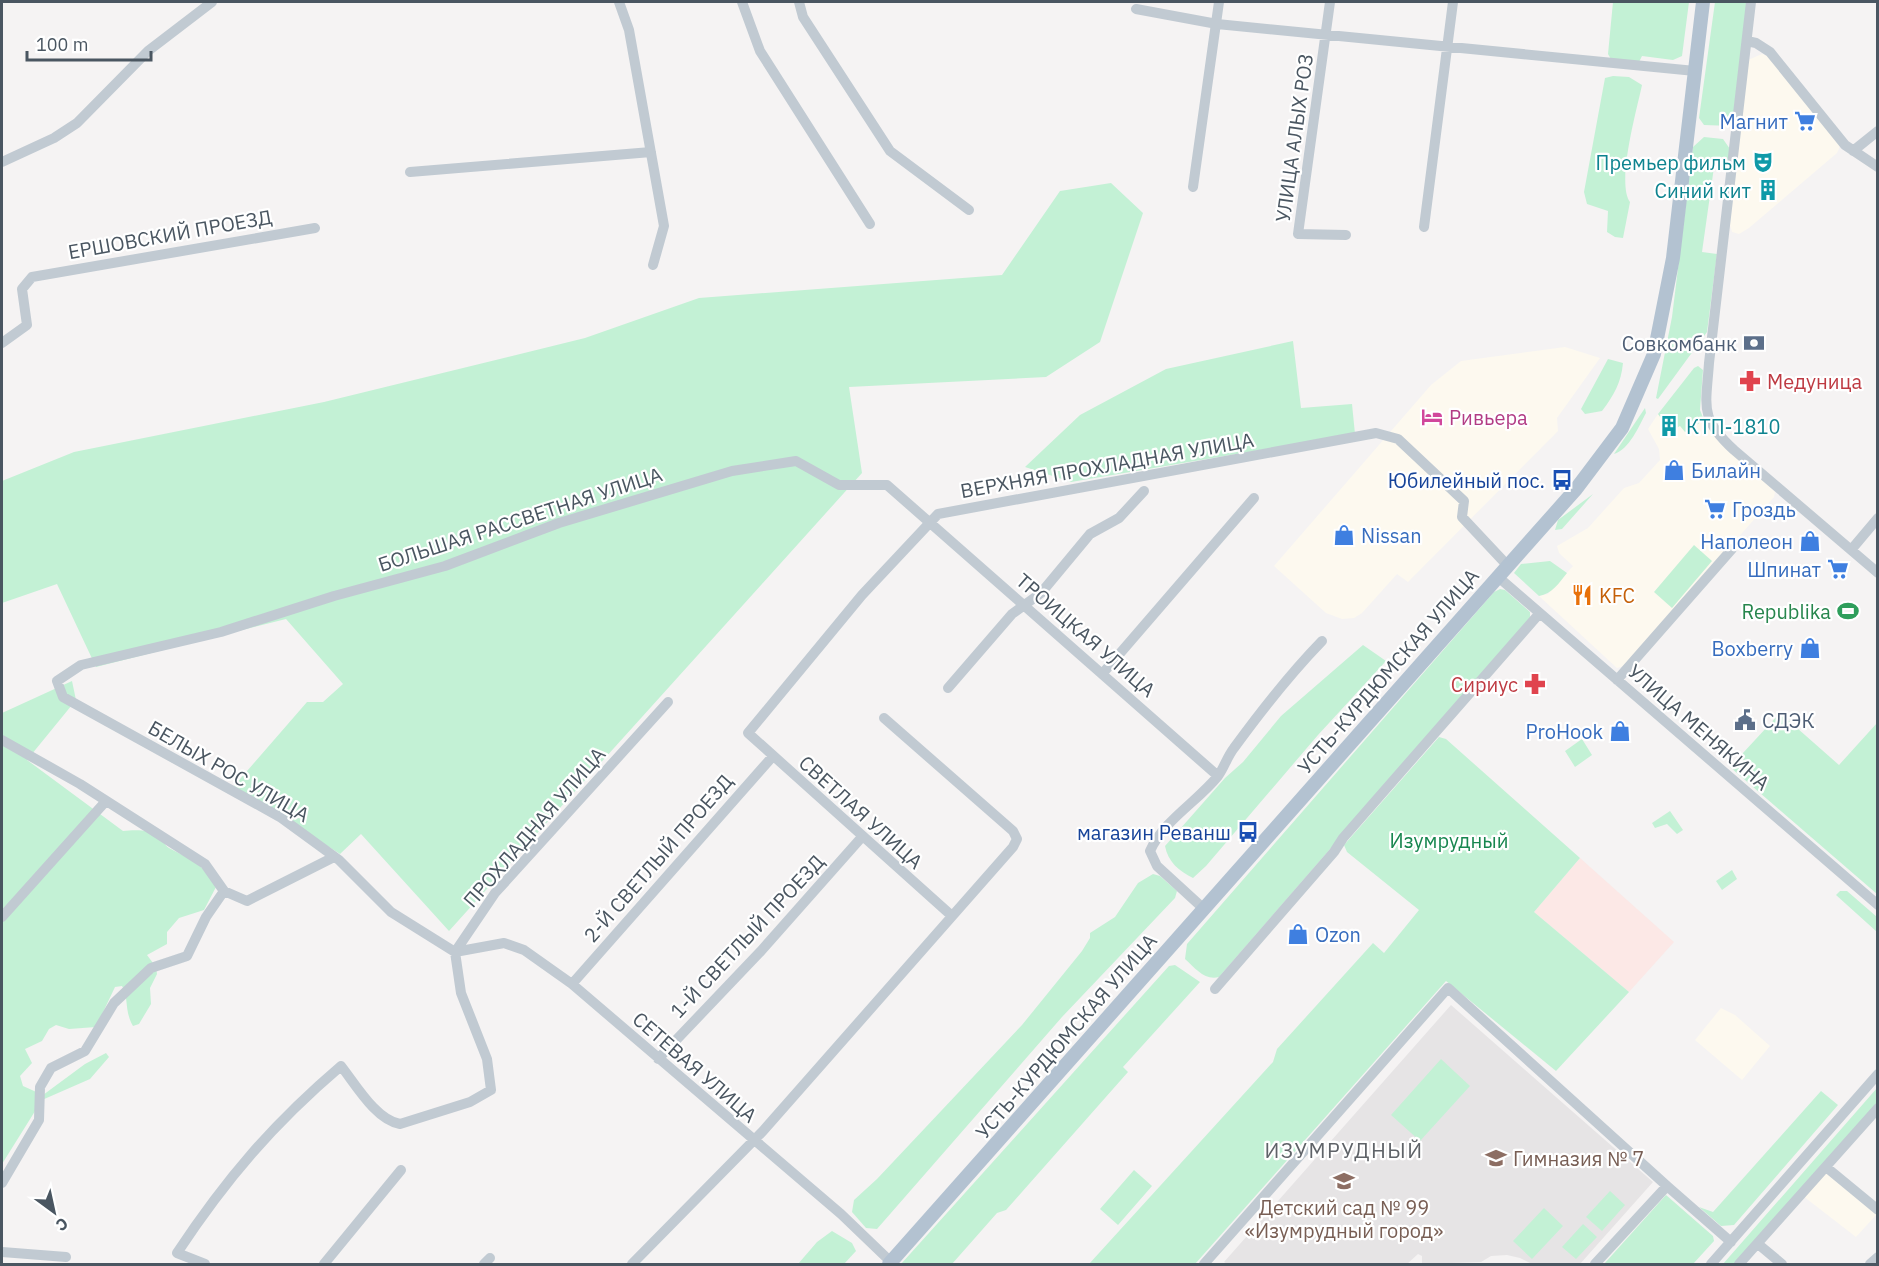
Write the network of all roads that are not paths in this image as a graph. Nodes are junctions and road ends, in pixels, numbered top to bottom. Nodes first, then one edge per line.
1 (212, 2) edge
2 (619, 2) edge
3 (742, 2) edge
4 (799, 2) edge
5 (1220, 2) edge
6 (1330, 2) edge
7 (1453, 2) edge
8 (1702, 2) edge
9 (1751, 2) edge
10 (1136, 9) dead end
11 (1217, 24) junction
12 (1327, 34) junction
13 (1747, 41) junction
14 (1447, 47) junction
15 (1695, 71) junction
16 (1878, 131) edge
17 (1853, 151) junction
18 (651, 153) junction
19 (2, 162) edge
20 (1878, 167) edge
21 (410, 172) dead end
22 (1192, 187) dead end
23 (969, 210) dead end
24 (870, 224) dead end
25 (1424, 227) dead end
26 (315, 228) dead end
27 (1346, 235) dead end
28 (653, 265) dead end
29 (2, 343) edge
30 (1144, 491) dead end
31 (1254, 498) dead end
32 (1878, 518) edge
33 (929, 523) junction
34 (1732, 549) dead end
35 (1851, 550) junction
36 (1507, 565) junction
37 (1878, 573) edge
38 (1497, 576) junction
39 (1025, 604) junction
40 (1539, 614) junction
41 (1322, 641) dead end
42 (1103, 673) junction
43 (1617, 680) junction
44 (948, 688) dead end
45 (63, 696) joint
46 (668, 702) dead end
47 (884, 718) dead end
48 (748, 733) joint
49 (2, 740) edge
50 (773, 756) junction
51 (1218, 776) junction
52 (106, 801) junction
53 (861, 838) junction
54 (334, 857) junction
55 (224, 891) junction
56 (1878, 905) edge
57 (1204, 909) junction
58 (951, 916) junction
59 (2, 917) edge
60 (455, 952) junction
61 (572, 984) junction
62 (1215, 989) dead end
63 (658, 1059) junction
64 (1878, 1074) edge
65 (1878, 1108) edge
66 (752, 1139) junction
67 (1826, 1167) junction
68 (401, 1170) dead end
69 (2, 1183) edge
70 (1666, 1186) junction
71 (1878, 1210) edge
72 (1731, 1242) junction
73 (1758, 1244) junction
74 (2, 1252) edge
75 (66, 1257) dead end
76 (1878, 1257) edge
77 (890, 1263) edge
78 (205, 1264) edge
79 (324, 1264) edge
80 (632, 1264) edge
81 (1204, 1264) edge
82 (1595, 1264) edge
83 (1711, 1264) edge
84 (1740, 1264) edge
85 (1782, 1264) edge
86 (1870, 1264) edge

1 - 19 street
2 - 18 street
3 - 24 street
4 - 23 street
5 - 11 street
6 - 12 street, УЛИЦА АЛЫХ РОЗ
7 - 14 street
8 - 15 main road, УСТЬ-КУРДЮМСКАЯ УЛИЦА
9 - 13 street
10 - 11 street
11 - 12 street
11 - 22 street
12 - 14 street
12 - 27 street, УЛИЦА АЛЫХ РОЗ
13 - 17 street
13 - 35 street
14 - 15 street
14 - 25 street
15 - 36 main road, УСТЬ-КУРДЮМСКАЯ УЛИЦА
16 - 17 street
17 - 20 street
18 - 21 street
18 - 28 street
26 - 29 street, ЕРШОВСКИЙ ПРОЕЗД
30 - 39 street
31 - 42 street
32 - 35 street
33 - 36 street, ВЕРХНЯЯ ПРОХЛАДНАЯ УЛИЦА
33 - 39 street, ТРОИЦКАЯ УЛИЦА
33 - 45 street, БОЛЬШАЯ РАССВЕТНАЯ УЛИЦА
33 - 48 street, ВЕРХНЯЯ ПРОХЛАДНАЯ УЛИЦА
34 - 43 street
35 - 37 street
36 - 38 main road, УСТЬ-КУРДЮМСКАЯ УЛИЦА
38 - 40 street, УЛИЦА МЕНЯКИНА
38 - 57 main road, УСТЬ-КУРДЮМСКАЯ УЛИЦА
39 - 42 street, ТРОИЦКАЯ УЛИЦА
39 - 44 street
40 - 43 street, УЛИЦА МЕНЯКИНА
40 - 62 street
41 - 51 street
42 - 51 street, ТРОИЦКАЯ УЛИЦА
43 - 56 street, УЛИЦА МЕНЯКИНА
45 - 54 street, БЕЛЫХ РОС УЛИЦА
46 - 60 street, ПРОХЛАДНАЯ УЛИЦА
47 - 58 street
48 - 50 street, СВЕТЛАЯ УЛИЦА
49 - 52 street
50 - 53 street, СВЕТЛАЯ УЛИЦА
50 - 61 street, 2-Й СВЕТЛЫЙ ПРОЕЗД
51 - 57 street
52 - 55 street
52 - 59 street
53 - 58 street, СВЕТЛАЯ УЛИЦА
53 - 63 street, 1-Й СВЕТЛЫЙ ПРОЕЗД
54 - 55 street
54 - 60 street, БЕЛЫХ РОС УЛИЦА
55 - 69 street
57 - 77 main road, УСТЬ-КУРДЮМСКАЯ УЛИЦА
58 - 66 street
60 - 61 street, СЕТЕВАЯ УЛИЦА
60 - 78 street
61 - 63 street, СЕТЕВАЯ УЛИЦА
63 - 66 street, СЕТЕВАЯ УЛИЦА
64 - 72 street
65 - 67 street
66 - 77 street, СЕТЕВАЯ УЛИЦА
66 - 80 street
67 - 71 street
67 - 73 street
68 - 79 street
70 - 72 street
70 - 81 street
70 - 82 street
72 - 83 street
73 - 84 street
73 - 85 street
74 - 75 street
76 - 86 street

